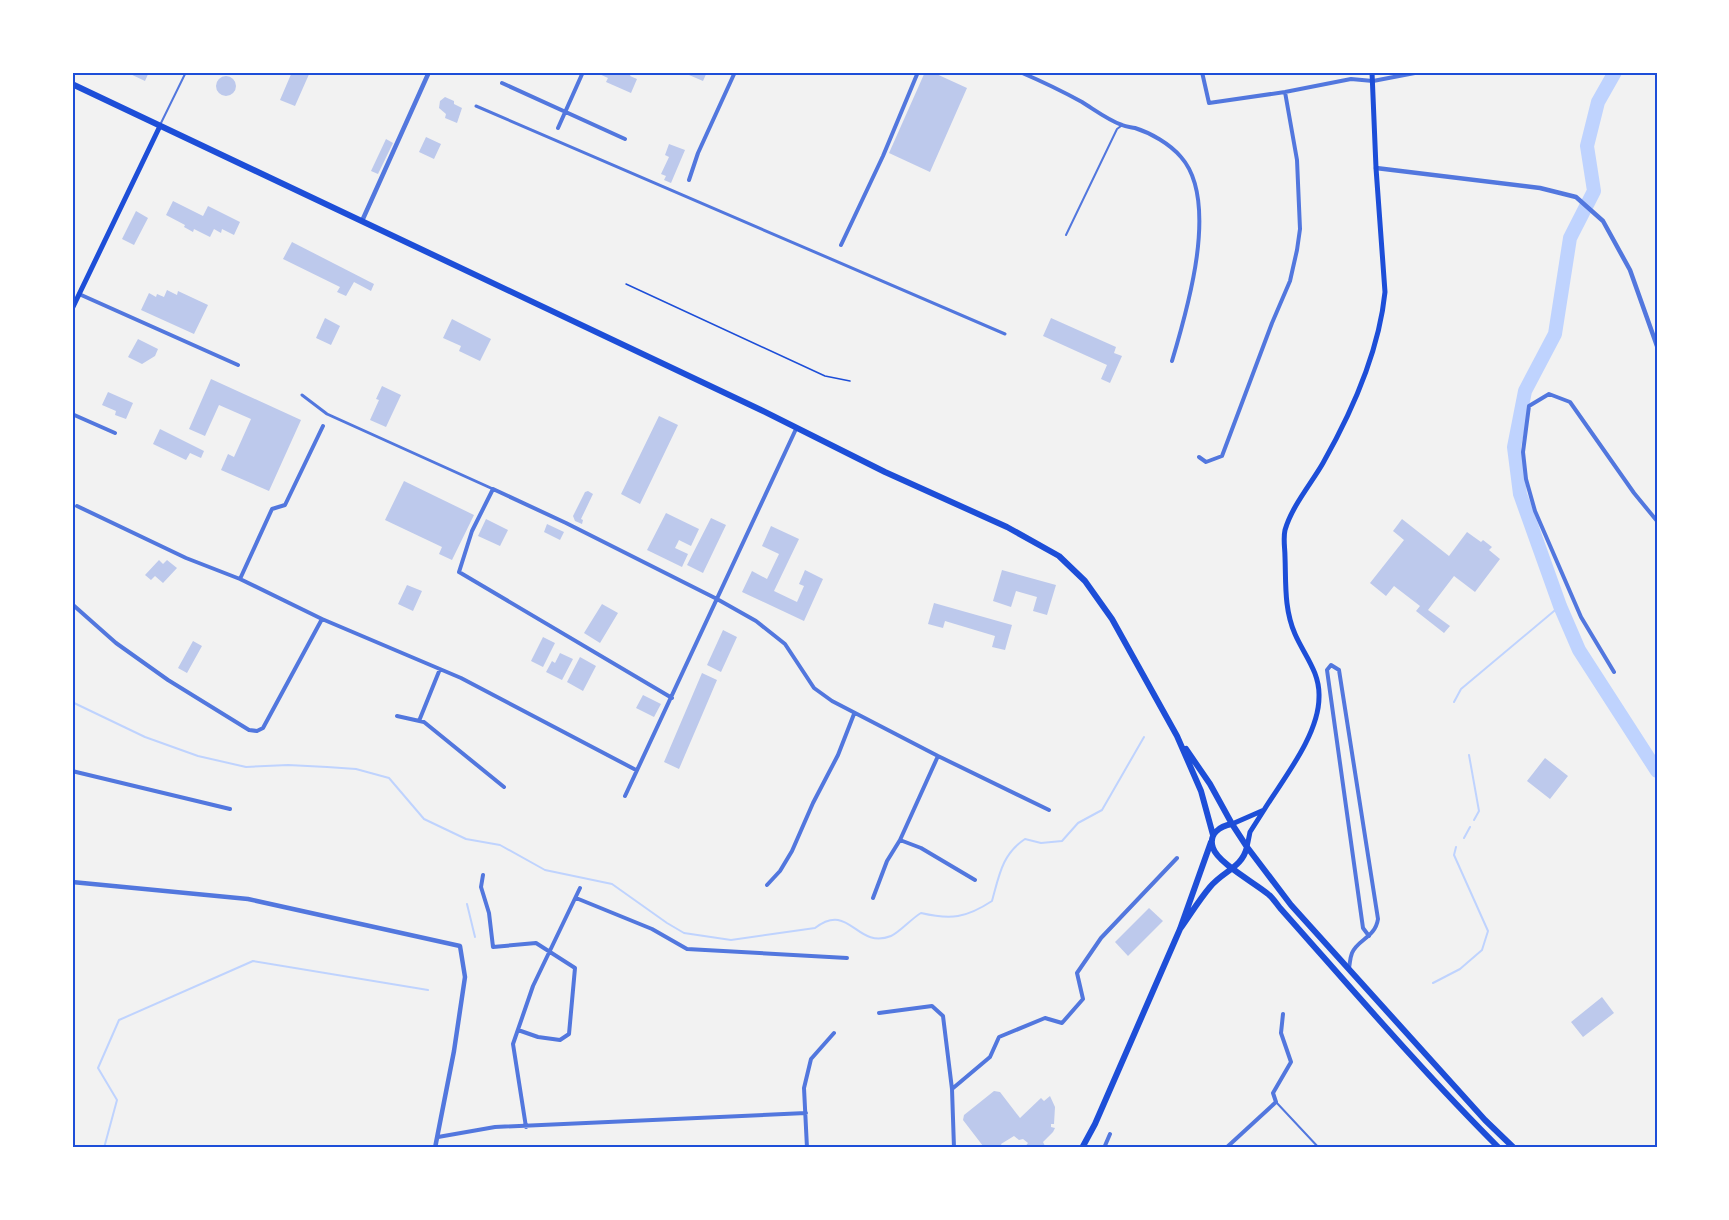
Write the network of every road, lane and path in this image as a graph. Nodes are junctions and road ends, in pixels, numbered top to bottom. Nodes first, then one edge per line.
1 (186, 72) edge
2 (429, 72) edge
3 (583, 72) edge
4 (735, 72) edge
5 (918, 72) edge
6 (1020, 72) edge
7 (1202, 72) edge
8 (1372, 72) edge
9 (1420, 72) edge
10 (1373, 81) junction
11 (502, 83) dead end
12 (72, 84) edge
13 (1285, 92) junction
14 (476, 106) dead end
15 (565, 112) junction
16 (1122, 125) junction
17 (160, 126) junction
18 (558, 128) dead end
19 (625, 139) dead end
20 (1376, 168) junction
21 (689, 180) dead end
22 (362, 221) junction
23 (1066, 235) dead end
24 (842, 245) dead end
25 (626, 284) dead end
26 (72, 291) edge
27 (79, 294) junction
28 (72, 309) edge
29 (1005, 334) dead end
30 (1657, 346) edge
31 (1172, 361) dead end
32 (238, 365) dead end
33 (850, 381) dead end
34 (302, 395) dead end
35 (72, 414) edge
36 (323, 426) dead end
37 (796, 429) junction
38 (115, 433) dead end
39 (1199, 457) dead end
40 (493, 489) junction
41 (77, 506) dead end
42 (1657, 521) edge
43 (240, 579) junction
44 (717, 599) junction
45 (72, 604) edge
46 (322, 619) junction
47 (440, 669) junction
48 (1614, 672) dead end
49 (672, 698) junction
50 (854, 714) junction
51 (397, 716) dead end
52 (419, 721) junction
53 (1177, 736) junction
54 (938, 756) junction
55 (636, 770) junction
56 (72, 771) edge
57 (504, 787) dead end
58 (625, 796) dead end
59 (230, 809) dead end
60 (1049, 810) dead end
61 (1264, 810) junction
62 (1232, 824) junction
63 (1212, 839) junction
64 (900, 840) junction
65 (1247, 847) junction
66 (1177, 858) dead end
67 (1233, 867) junction
68 (483, 875) dead end
69 (975, 880) dead end
70 (72, 882) edge
71 (767, 885) dead end
72 (580, 888) dead end
73 (576, 898) junction
74 (873, 898) dead end
75 (1180, 929) junction
76 (1369, 936) junction
77 (550, 951) junction
78 (847, 958) dead end
79 (1349, 969) junction
80 (879, 1013) dead end
81 (1283, 1014) dead end
82 (518, 1030) junction
83 (834, 1033) dead end
84 (952, 1089) junction
85 (1276, 1102) junction
86 (806, 1113) junction
87 (526, 1127) junction
88 (1110, 1134) dead end
89 (438, 1137) junction
90 (435, 1148) edge
91 (807, 1148) edge
92 (954, 1148) edge
93 (1082, 1148) edge
94 (1104, 1148) edge
95 (1226, 1148) edge
96 (1319, 1148) edge
97 (1499, 1148) edge
98 (1514, 1148) edge

1 - 17 lane
2 - 22 street
3 - 15 street
4 - 21 street
5 - 24 street
6 - 16 street
7 - 13 street
8 - 10 main road
9 - 10 street
10 - 13 street
10 - 20 main road
11 - 15 street
12 - 17 main road
13 - 39 street
14 - 29 street
15 - 18 street
15 - 19 street
16 - 23 lane
16 - 31 street
17 - 22 main road
17 - 27 main road
20 - 30 street
20 - 61 main road
22 - 37 main road
25 - 33 path
26 - 27 street
27 - 28 main road
27 - 32 street
34 - 40 street
35 - 38 street
36 - 43 street
37 - 44 street
37 - 53 main road
40 - 44 street
40 - 49 street
41 - 43 street
42 - 48 street
43 - 46 street
44 - 49 street
44 - 50 street
45 - 46 street
46 - 47 street
47 - 52 street
47 - 55 street
49 - 55 street
50 - 54 street
50 - 71 street
51 - 52 street
52 - 57 street
53 - 62 main road
53 - 63 main road
54 - 60 street
54 - 64 street
55 - 58 street
56 - 59 street
61 - 62 main road
61 - 65 main road
62 - 63 main road
62 - 65 main road
63 - 67 main road
63 - 75 main road
64 - 69 street
64 - 74 street
65 - 67 main road
65 - 79 main road
66 - 84 street
67 - 75 main road
67 - 97 main road
68 - 77 street
70 - 89 street
72 - 73 street
73 - 77 street
73 - 78 street
75 - 93 main road
76 - 76 street
76 - 79 street
77 - 82 street
77 - 82 street
79 - 98 main road
80 - 84 street
81 - 85 street
82 - 87 street
83 - 86 street
84 - 92 street
85 - 95 street
85 - 96 lane
86 - 87 street
86 - 91 street
87 - 89 street
88 - 94 street
89 - 90 street

